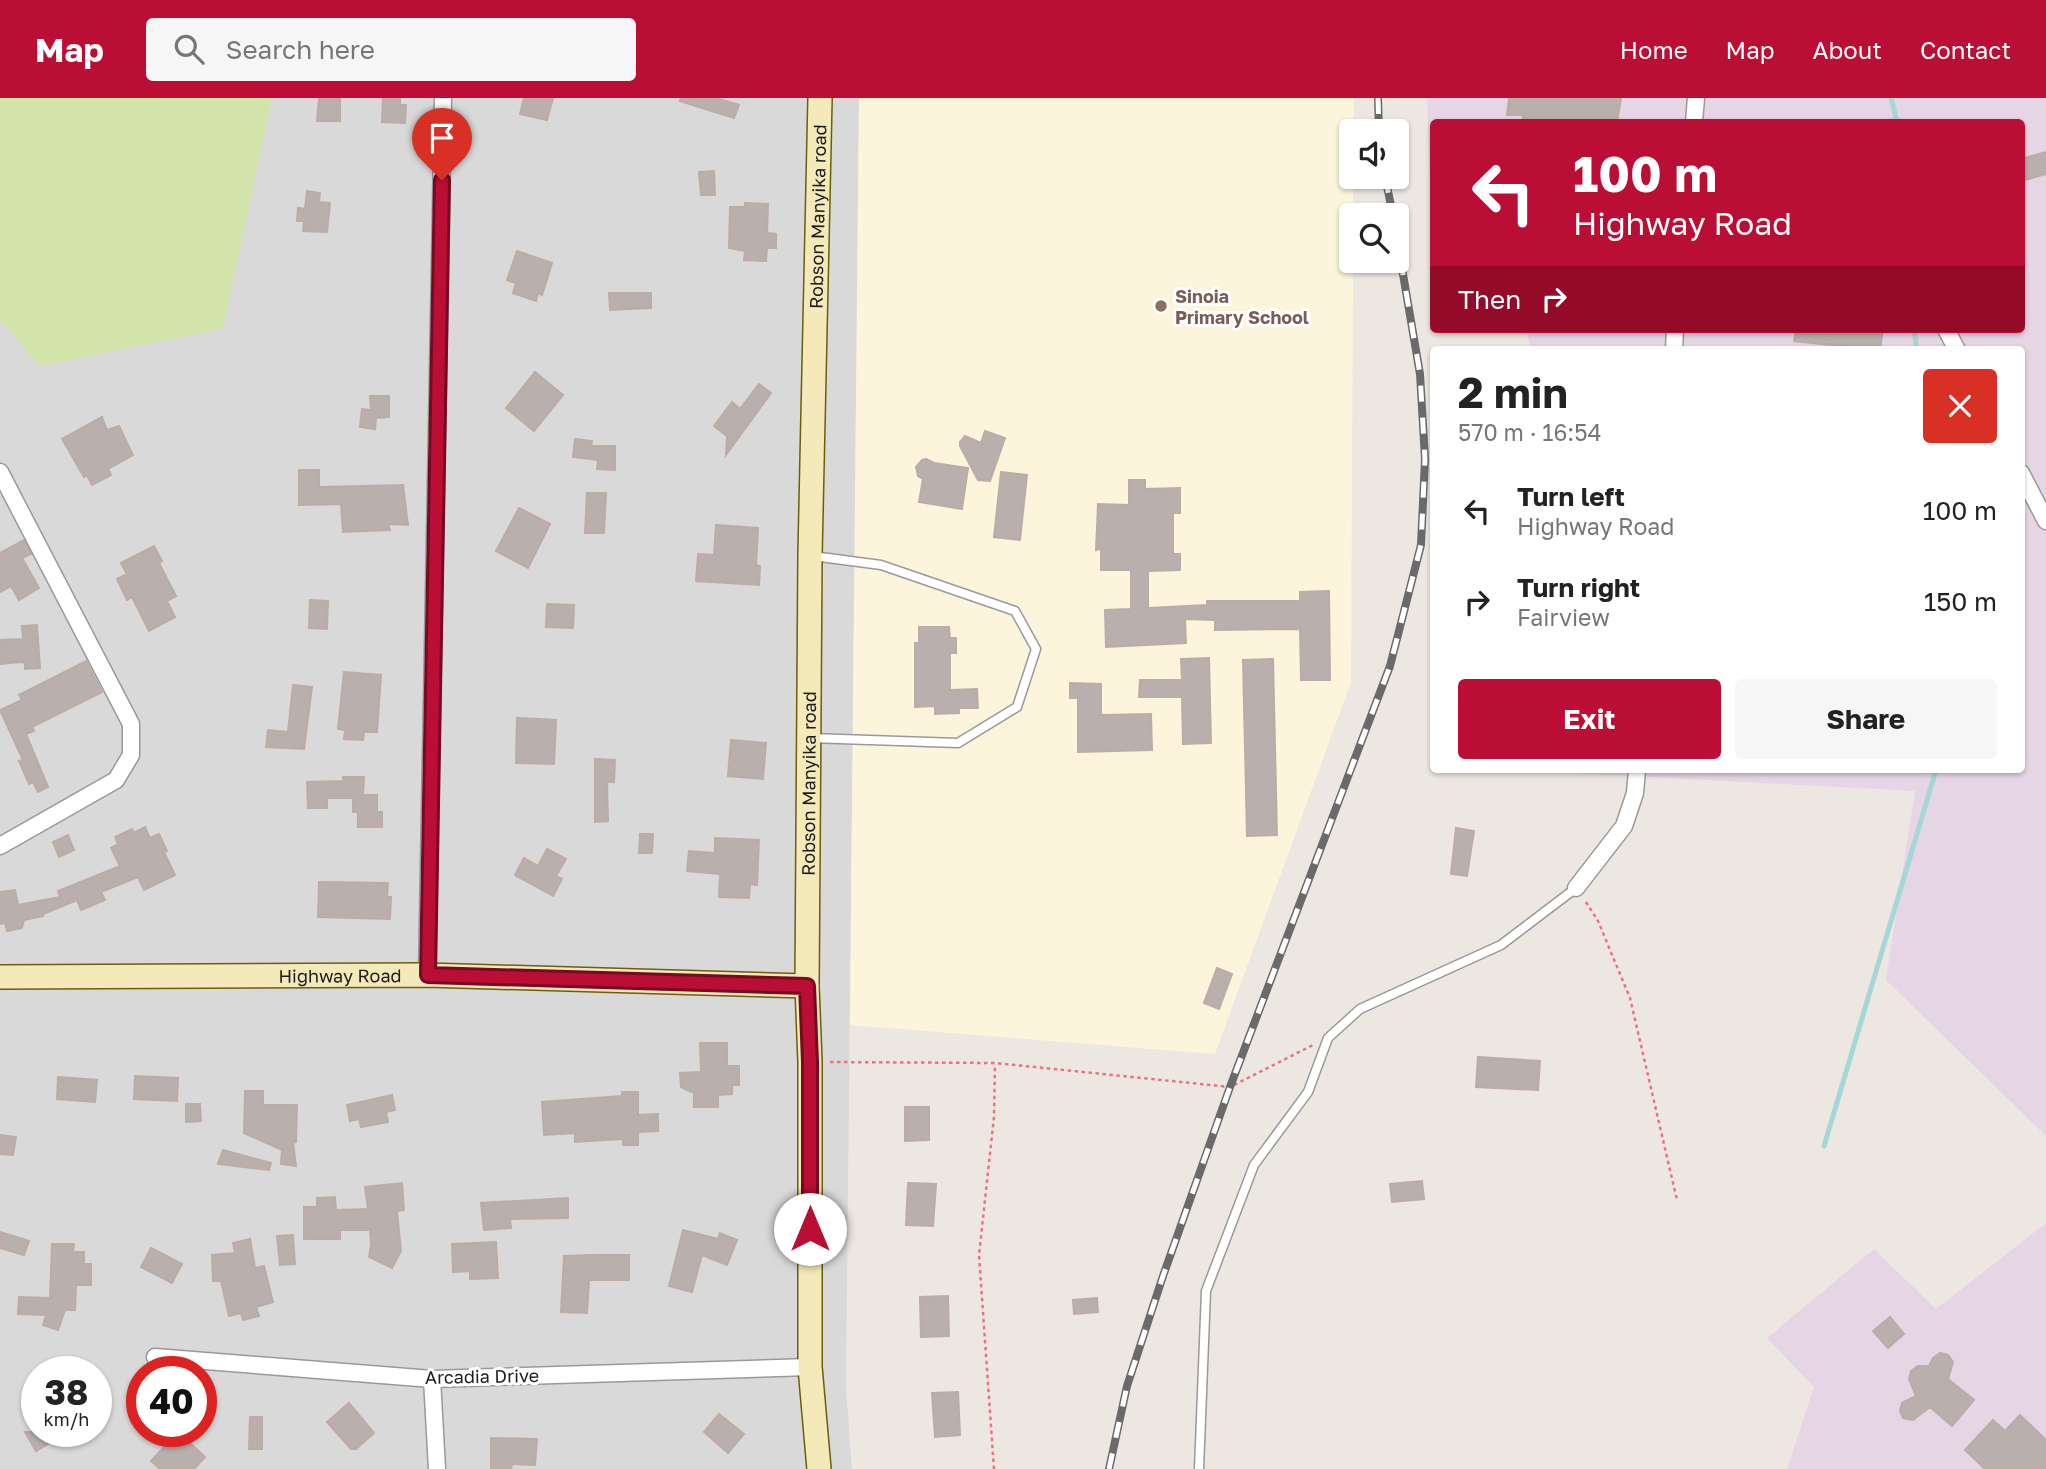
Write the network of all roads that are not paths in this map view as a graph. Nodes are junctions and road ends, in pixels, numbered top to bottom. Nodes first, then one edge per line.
1 (443, 98) edge
2 (820, 98) edge
3 (1696, 98) edge
4 (1694, 119) edge
5 (0, 472) edge
6 (2025, 481) edge
7 (2046, 521) edge
8 (810, 555) junction
9 (810, 738) junction
10 (1637, 773) edge
11 (0, 846) edge
12 (1576, 888) joint
13 (428, 975) junction
14 (0, 977) edge
15 (807, 986) junction
16 (217, 1362) edge
17 (810, 1367) junction
18 (432, 1379) junction
19 (437, 1469) edge
20 (819, 1469) edge
21 (1199, 1469) edge

1 - 13 street
2 - 8 street, Robson Manyika road
3 - 4 street
5 - 11 street
6 - 7 street
8 - 9 street, Robson Manyika road
8 - 9 lane
9 - 15 street, Robson Manyika road
10 - 12 street
12 - 21 lane
13 - 14 street, Highway Road
13 - 15 street, Highway Road
15 - 17 street, Robson Manyika road
16 - 18 street, Arcadia Drive
17 - 18 street, Arcadia Drive
17 - 20 street, Robson Manyika road
18 - 19 street

